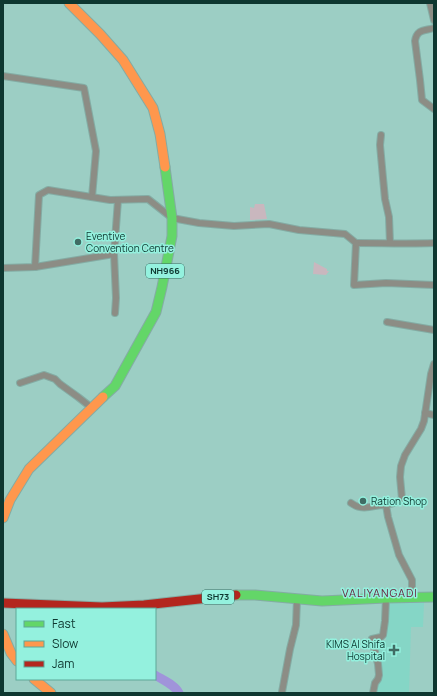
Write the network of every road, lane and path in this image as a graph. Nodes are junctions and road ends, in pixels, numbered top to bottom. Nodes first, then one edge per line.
1 (69, 3) edge
2 (430, 3) edge
3 (434, 20) edge
4 (434, 28) edge
5 (3, 76) edge
6 (434, 110) edge
7 (381, 135) dead end
8 (92, 197) junction
9 (118, 200) junction
10 (172, 218) junction
11 (356, 243) junction
12 (390, 243) junction
13 (434, 243) edge
14 (114, 254) junction
15 (35, 267) junction
16 (3, 268) edge
17 (434, 285) edge
18 (115, 313) dead end
19 (386, 322) dead end
20 (434, 330) edge
21 (434, 364) edge
22 (20, 383) dead end
23 (92, 408) junction
24 (425, 413) junction
25 (434, 415) edge
26 (351, 503) dead end
27 (386, 505) junction
28 (3, 518) edge
29 (412, 597) junction
30 (434, 597) edge
31 (386, 598) junction
32 (297, 599) junction
33 (3, 603) edge
34 (3, 634) edge
35 (7, 653) edge
36 (16, 660) edge
37 (35, 680) edge
38 (282, 692) dead end
39 (51, 693) edge
40 (373, 693) edge

1 - 10 main road, NH966
2 - 3 street
4 - 6 street
5 - 8 street
7 - 12 street
8 - 9 street
8 - 15 street
9 - 10 street
9 - 14 street
10 - 11 street
10 - 23 main road, NH966
11 - 12 street
11 - 17 street
12 - 13 street
14 - 15 street
14 - 18 street
15 - 16 street
19 - 20 street
21 - 24 street
22 - 23 street
23 - 28 main road, NH966
24 - 25 street
24 - 27 street
26 - 27 street
27 - 29 street
29 - 30 main road, SH73
29 - 31 main road, SH73
31 - 32 main road, SH73
31 - 40 street
32 - 33 main road, SH73
32 - 38 street
34 - 35 main road
35 - 36 main road
37 - 39 main road

